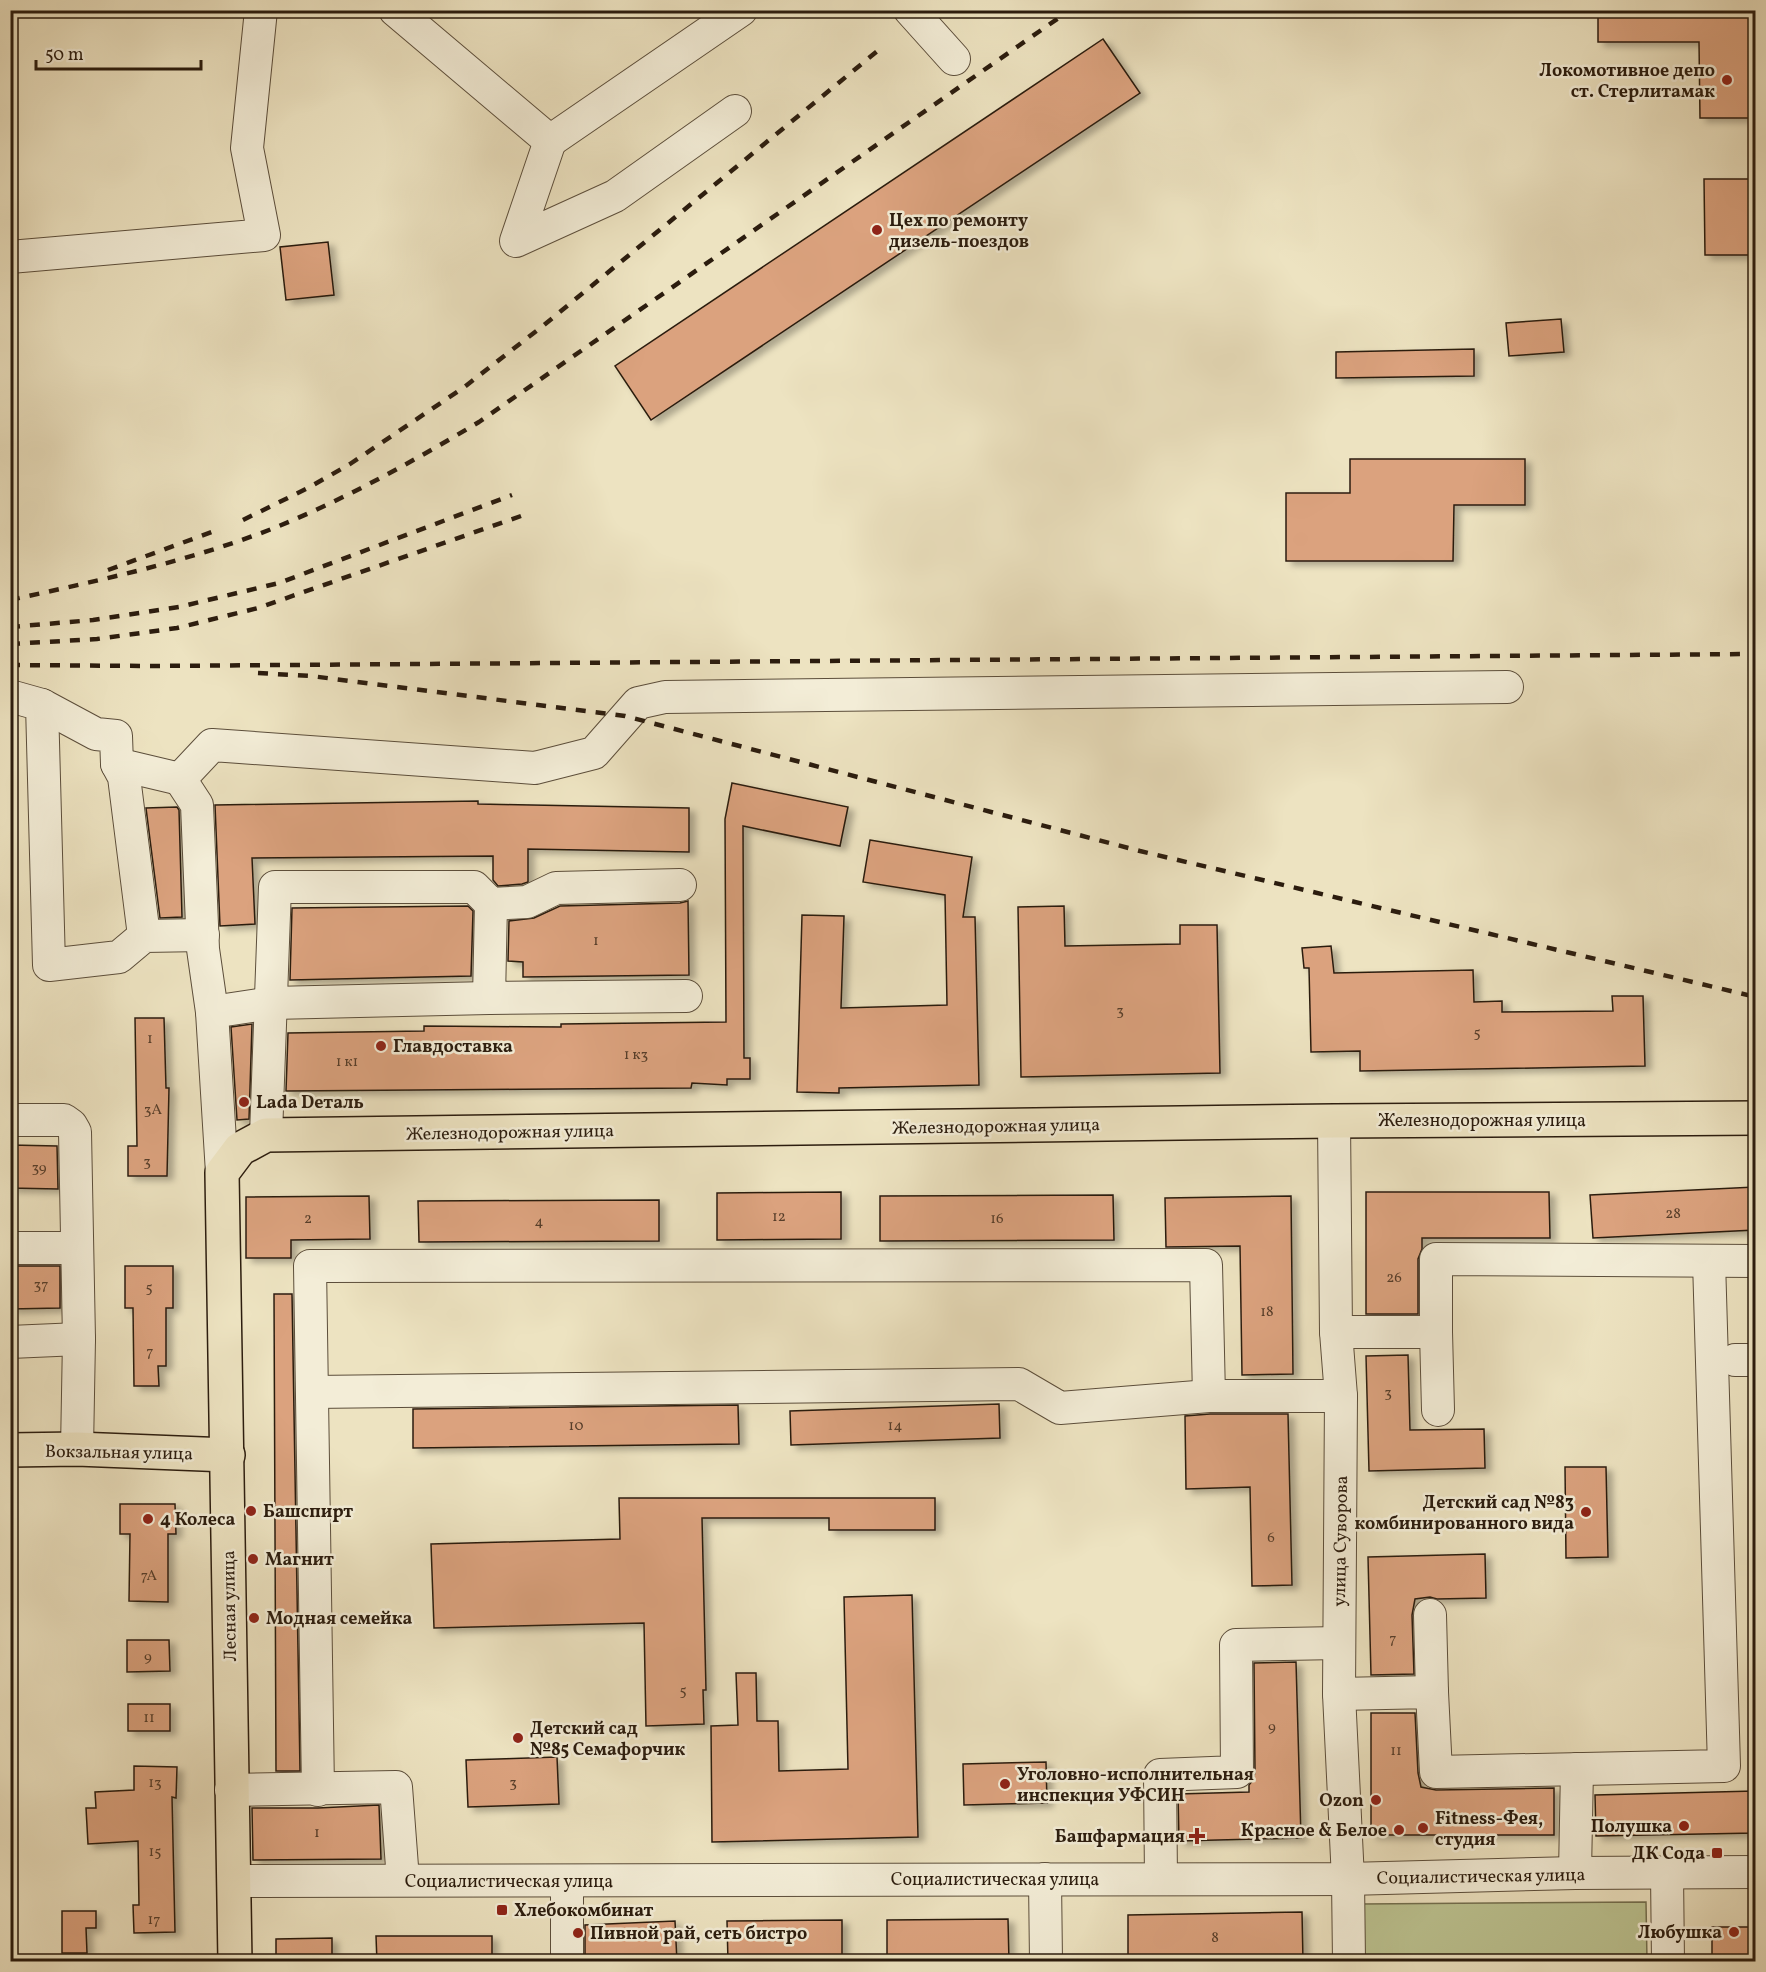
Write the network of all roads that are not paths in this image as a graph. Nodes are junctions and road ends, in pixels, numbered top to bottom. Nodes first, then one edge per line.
1 (261, 10) edge
2 (395, 10) edge
3 (741, 10) edge
4 (910, 10) edge
5 (954, 59) dead end
6 (735, 111) dead end
7 (550, 141) junction
8 (10, 257) edge
9 (1507, 687) dead end
10 (10, 696) edge
11 (42, 705) junction
12 (117, 764) junction
13 (180, 779) junction
14 (680, 885) dead end
15 (491, 904) junction
16 (203, 935) junction
17 (144, 936) junction
18 (686, 996) dead end
19 (489, 998) junction
20 (272, 1003) junction
21 (212, 1012) junction
22 (1755, 1118) edge
23 (10, 1120) edge
24 (1334, 1121) junction
25 (243, 1153) junction
26 (10, 1248) edge
27 (77, 1248) junction
28 (1710, 1261) junction
29 (1755, 1261) edge
30 (1335, 1332) junction
31 (1436, 1332) junction
32 (79, 1339) junction
33 (10, 1342) edge
34 (312, 1392) junction
35 (1209, 1396) junction
36 (1341, 1396) junction
37 (1438, 1410) dead end
38 (77, 1449) junction
39 (10, 1450) edge
40 (228, 1455) junction
41 (1430, 1615) dead end
42 (1339, 1642) junction
43 (1432, 1692) junction
44 (1339, 1694) junction
45 (1577, 1769) junction
46 (231, 1790) junction
47 (318, 1790) junction
48 (1755, 1872) edge
49 (1575, 1873) junction
50 (1667, 1873) junction
51 (1045, 1879) junction
52 (1161, 1879) junction
53 (1348, 1879) junction
54 (403, 1880) junction
55 (235, 1881) junction
56 (567, 1882) junction
57 (236, 1962) edge
58 (567, 1962) edge
59 (1046, 1962) edge
60 (1349, 1962) edge
61 (1668, 1962) edge

1 - 8 street
2 - 7 street
3 - 7 street
4 - 5 street
6 - 7 street
9 - 13 street
10 - 11 street
11 - 12 street
11 - 17 street
12 - 13 street
12 - 17 street
13 - 16 street
14 - 15 street
15 - 19 street
15 - 20 street
16 - 17 street
16 - 21 street
18 - 19 street
19 - 20 street
20 - 21 street
20 - 25 street
21 - 25 street
22 - 24 main road, Железнодорожная улица
23 - 27 street
24 - 25 main road, Железнодорожная улица
24 - 30 street, улица Суворова
25 - 40 main road, Лесная улица
26 - 27 street
27 - 32 street
28 - 29 street
28 - 31 street
28 - 45 street
30 - 31 street
30 - 36 street, улица Суворова
31 - 37 street
32 - 33 street
32 - 38 street
34 - 35 street
34 - 35 street
34 - 47 street
35 - 36 street
36 - 42 street, улица Суворова
38 - 39 main road, Вокзальная улица
38 - 40 main road, Вокзальная улица
40 - 46 main road, Лесная улица
41 - 43 street
42 - 44 street, улица Суворова
42 - 52 street
43 - 44 street
43 - 45 street
44 - 53 street, улица Суворова
45 - 49 street
46 - 47 street
46 - 55 main road, Лесная улица
47 - 54 street
48 - 50 street, Социалистическая улица
49 - 50 street, Социалистическая улица
49 - 53 street, Социалистическая улица
50 - 61 street
51 - 52 street, Социалистическая улица
51 - 56 street, Социалистическая улица
51 - 59 street
52 - 53 street, Социалистическая улица
53 - 60 street, улица Суворова
54 - 55 street, Социалистическая улица
54 - 56 street, Социалистическая улица
55 - 57 main road, Лесная улица
56 - 58 street

